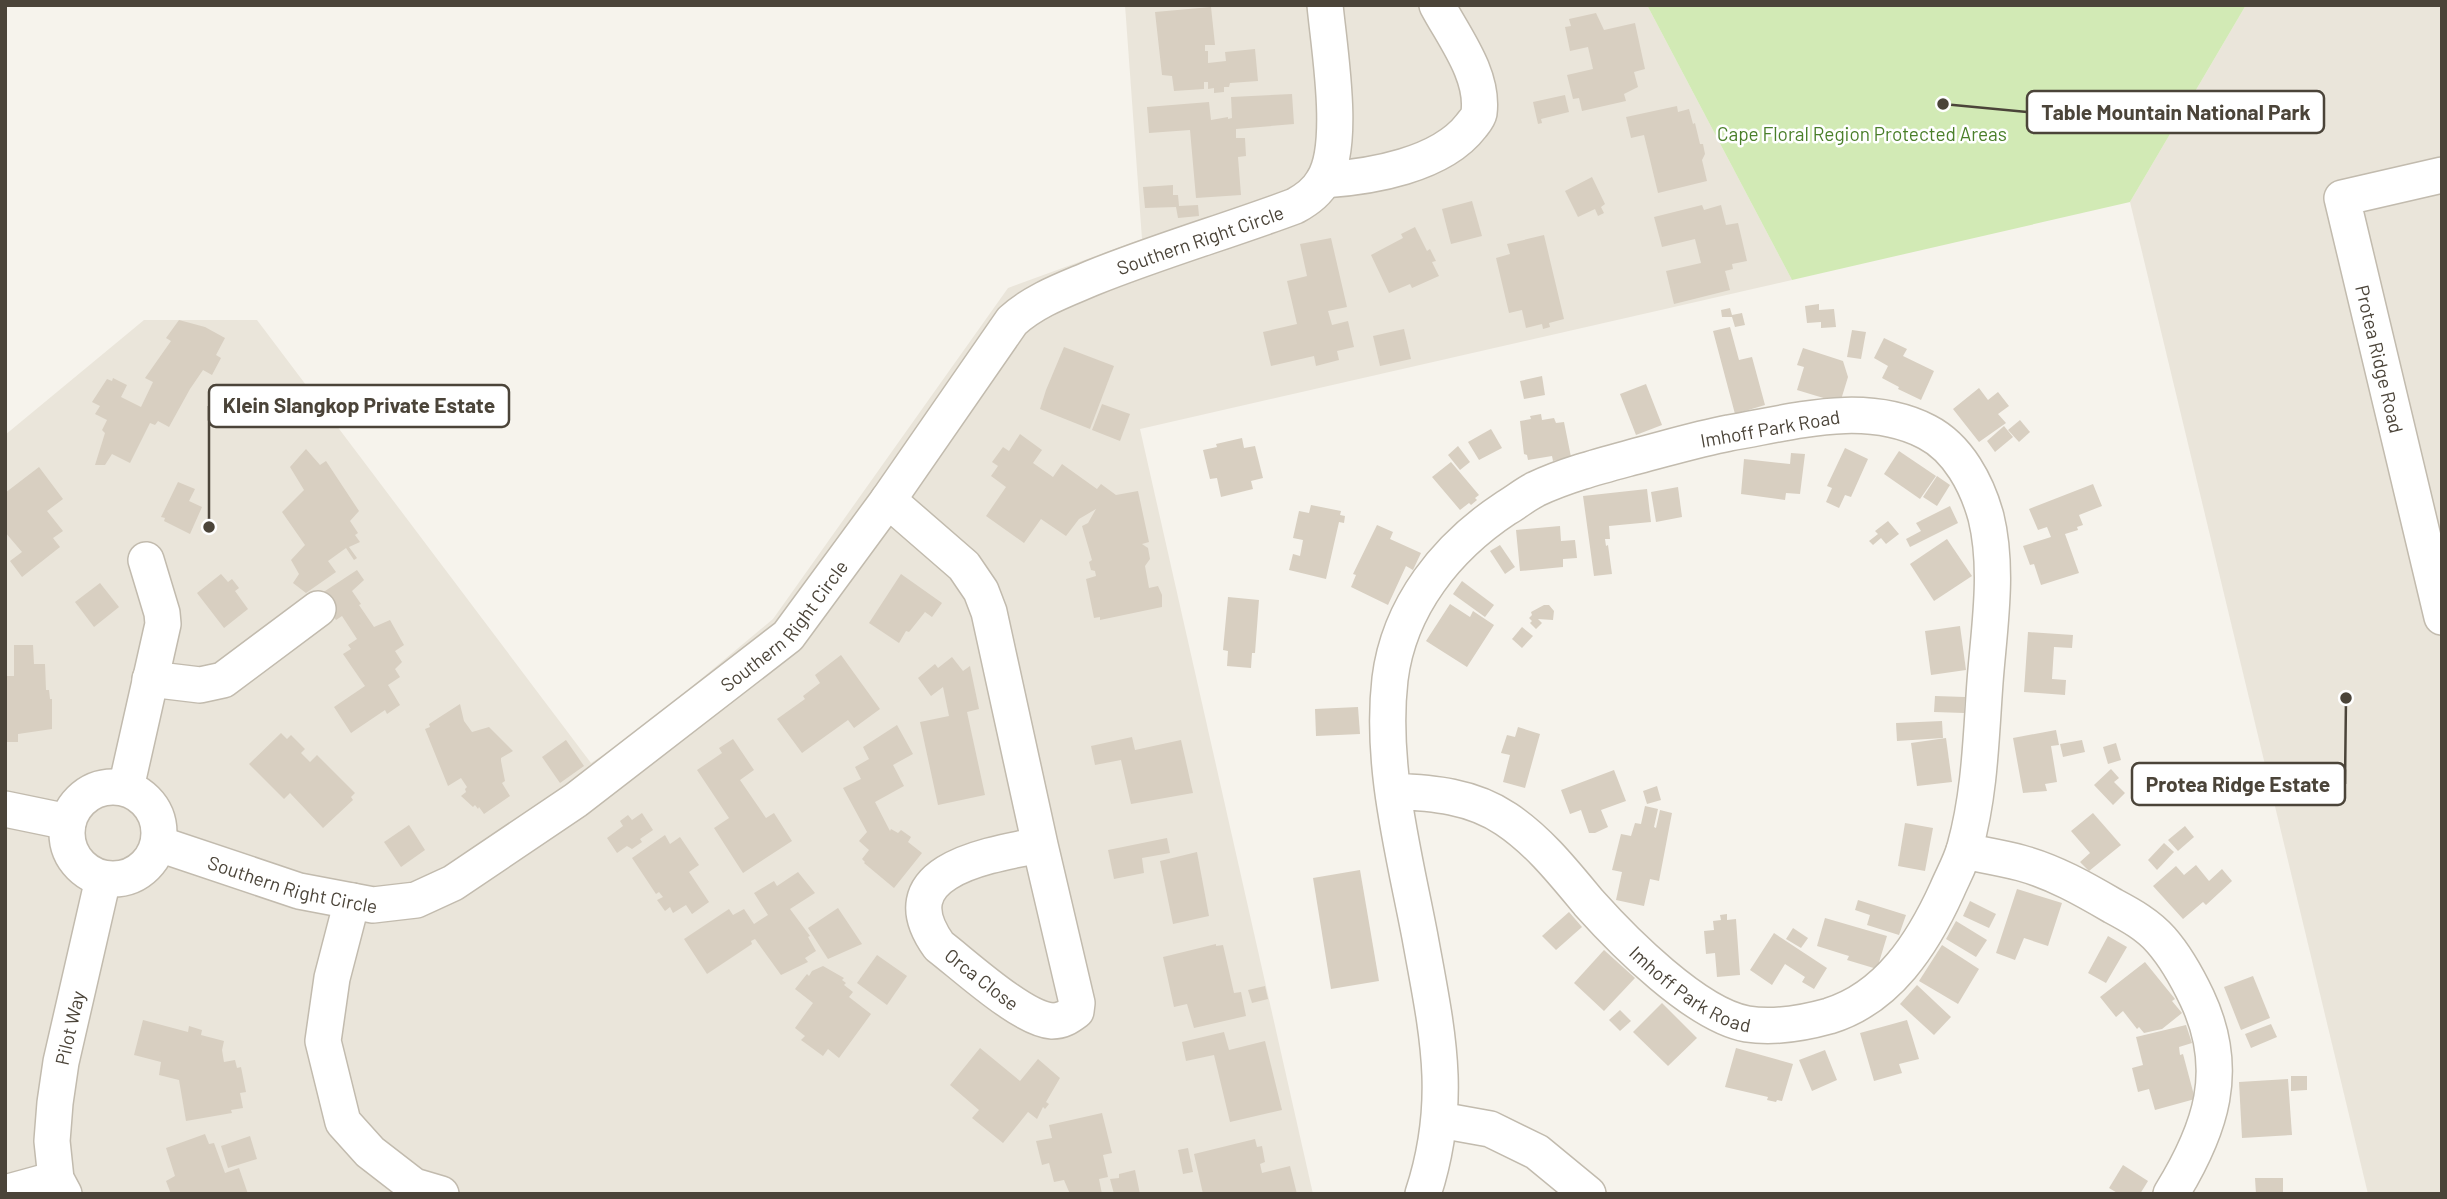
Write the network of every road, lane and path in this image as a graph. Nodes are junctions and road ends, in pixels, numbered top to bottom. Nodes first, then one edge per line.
1 (1325, 5) edge
2 (1437, 5) edge
3 (2442, 175) edge
4 (1324, 180) junction
5 (888, 500) junction
6 (146, 560) dead end
7 (318, 609) dead end
8 (2442, 617) edge
9 (150, 679) junction
10 (125, 788) junction
11 (1393, 791) junction
12 (5, 809) edge
13 (68, 822) junction
14 (159, 844) junction
15 (1040, 845) junction
16 (1964, 851) junction
17 (103, 879) junction
18 (352, 901) junction
19 (1440, 1120) junction
20 (60, 1186) edge
21 (5, 1193) edge
22 (441, 1194) edge
23 (1423, 1194) edge
24 (1588, 1194) edge
25 (2171, 1194) edge

1 - 4 street
2 - 4 street
3 - 8 street, Protea Ridge Road
4 - 5 street, Southern Right Circle
5 - 15 street, Orca Close
5 - 18 street, Southern Right Circle
6 - 9 street
7 - 9 street
9 - 10 street
10 - 13 street
10 - 14 street
11 - 16 street, Imhoff Park Road
11 - 16 street, Imhoff Park Road
11 - 19 street, Imhoff Park Road
12 - 13 street
13 - 17 street
14 - 17 street
14 - 18 street, Southern Right Circle
15 - 15 street, Orca Close
16 - 25 street
17 - 20 street, Pilot Way
18 - 22 street
19 - 23 street, Imhoff Park Road
19 - 24 street
20 - 21 street

